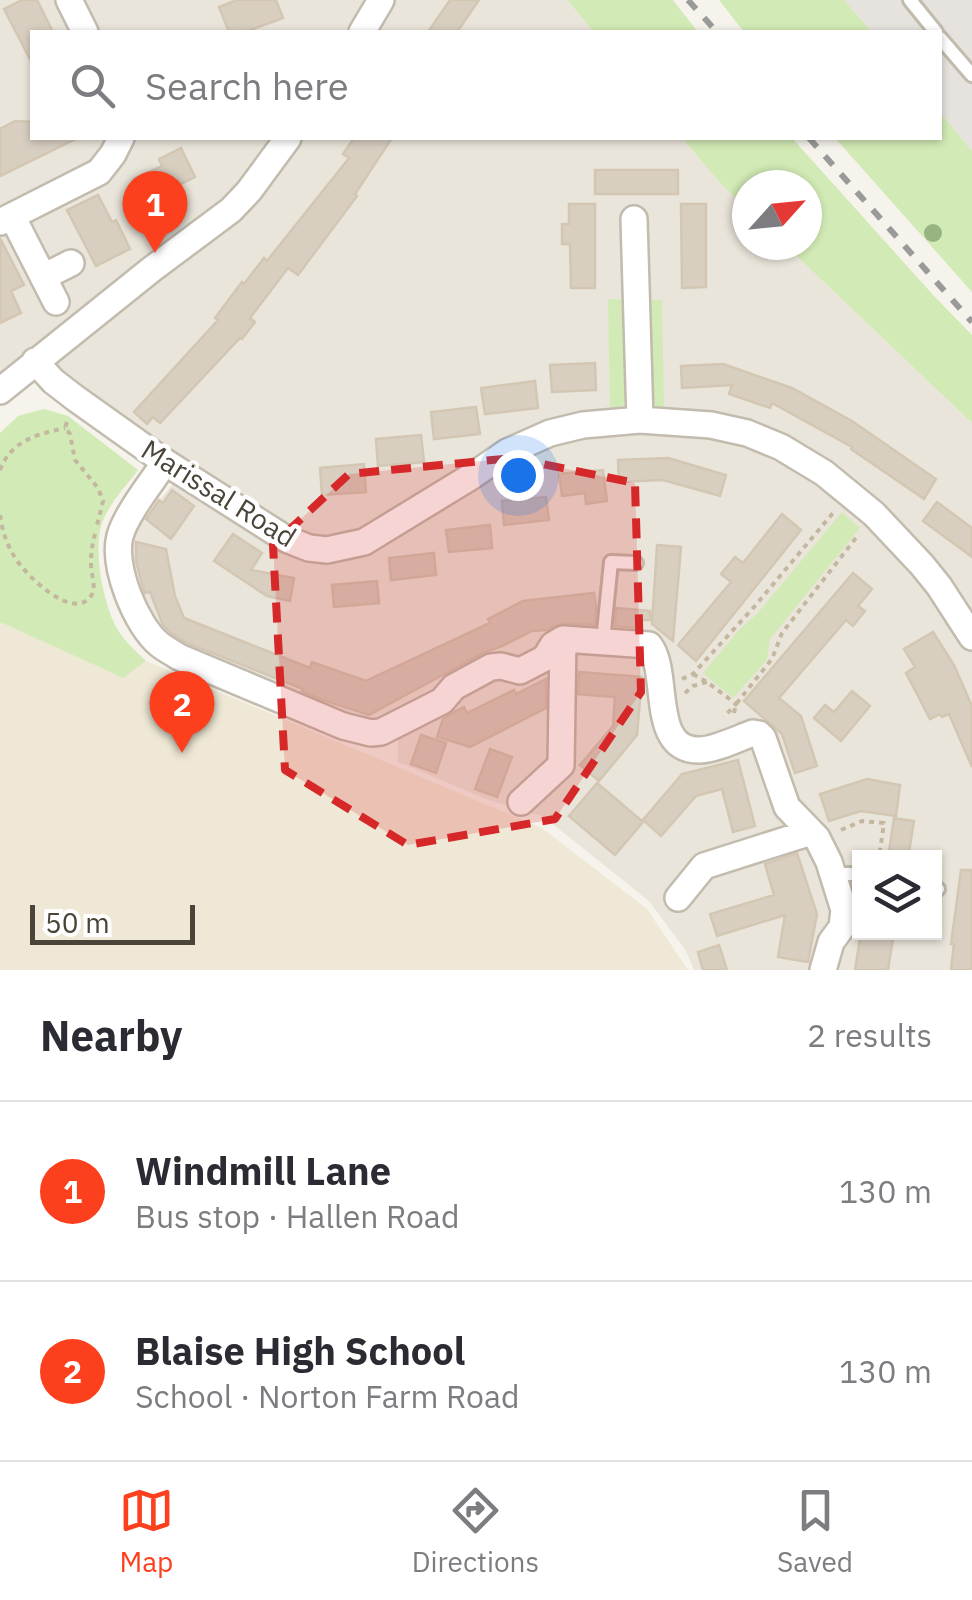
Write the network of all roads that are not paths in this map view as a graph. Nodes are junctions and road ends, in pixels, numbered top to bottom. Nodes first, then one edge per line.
1 (69, 0) edge
2 (910, 0) edge
3 (378, 4) edge
4 (83, 30) edge
5 (363, 30) edge
6 (934, 30) edge
7 (942, 40) edge
8 (972, 74) edge
9 (120, 140) edge
10 (287, 140) edge
11 (6, 219) edge
12 (634, 220) dead end
13 (70, 263) dead end
14 (44, 277) junction
15 (56, 302) dead end
16 (35, 361) junction
17 (0, 392) edge
18 (640, 420) junction
19 (166, 462) junction
20 (636, 563) dead end
21 (972, 637) edge
22 (563, 639) junction
23 (604, 641) junction
24 (521, 802) dead end
25 (814, 835) junction
26 (833, 874) junction
27 (852, 874) edge
28 (678, 898) dead end
29 (823, 970) edge

1 - 4 street
2 - 6 lane
3 - 5 street
7 - 8 lane
9 - 11 street
10 - 16 street
11 - 14 street
12 - 18 street
13 - 14 street
14 - 15 street
16 - 17 street
16 - 19 street, Marissal Road
18 - 19 street, Marissal Road
18 - 21 street, Marissal Road
19 - 22 street
20 - 23 lane
22 - 23 street
22 - 24 street
23 - 25 street
25 - 26 street
25 - 28 street
26 - 27 lane
26 - 29 street

